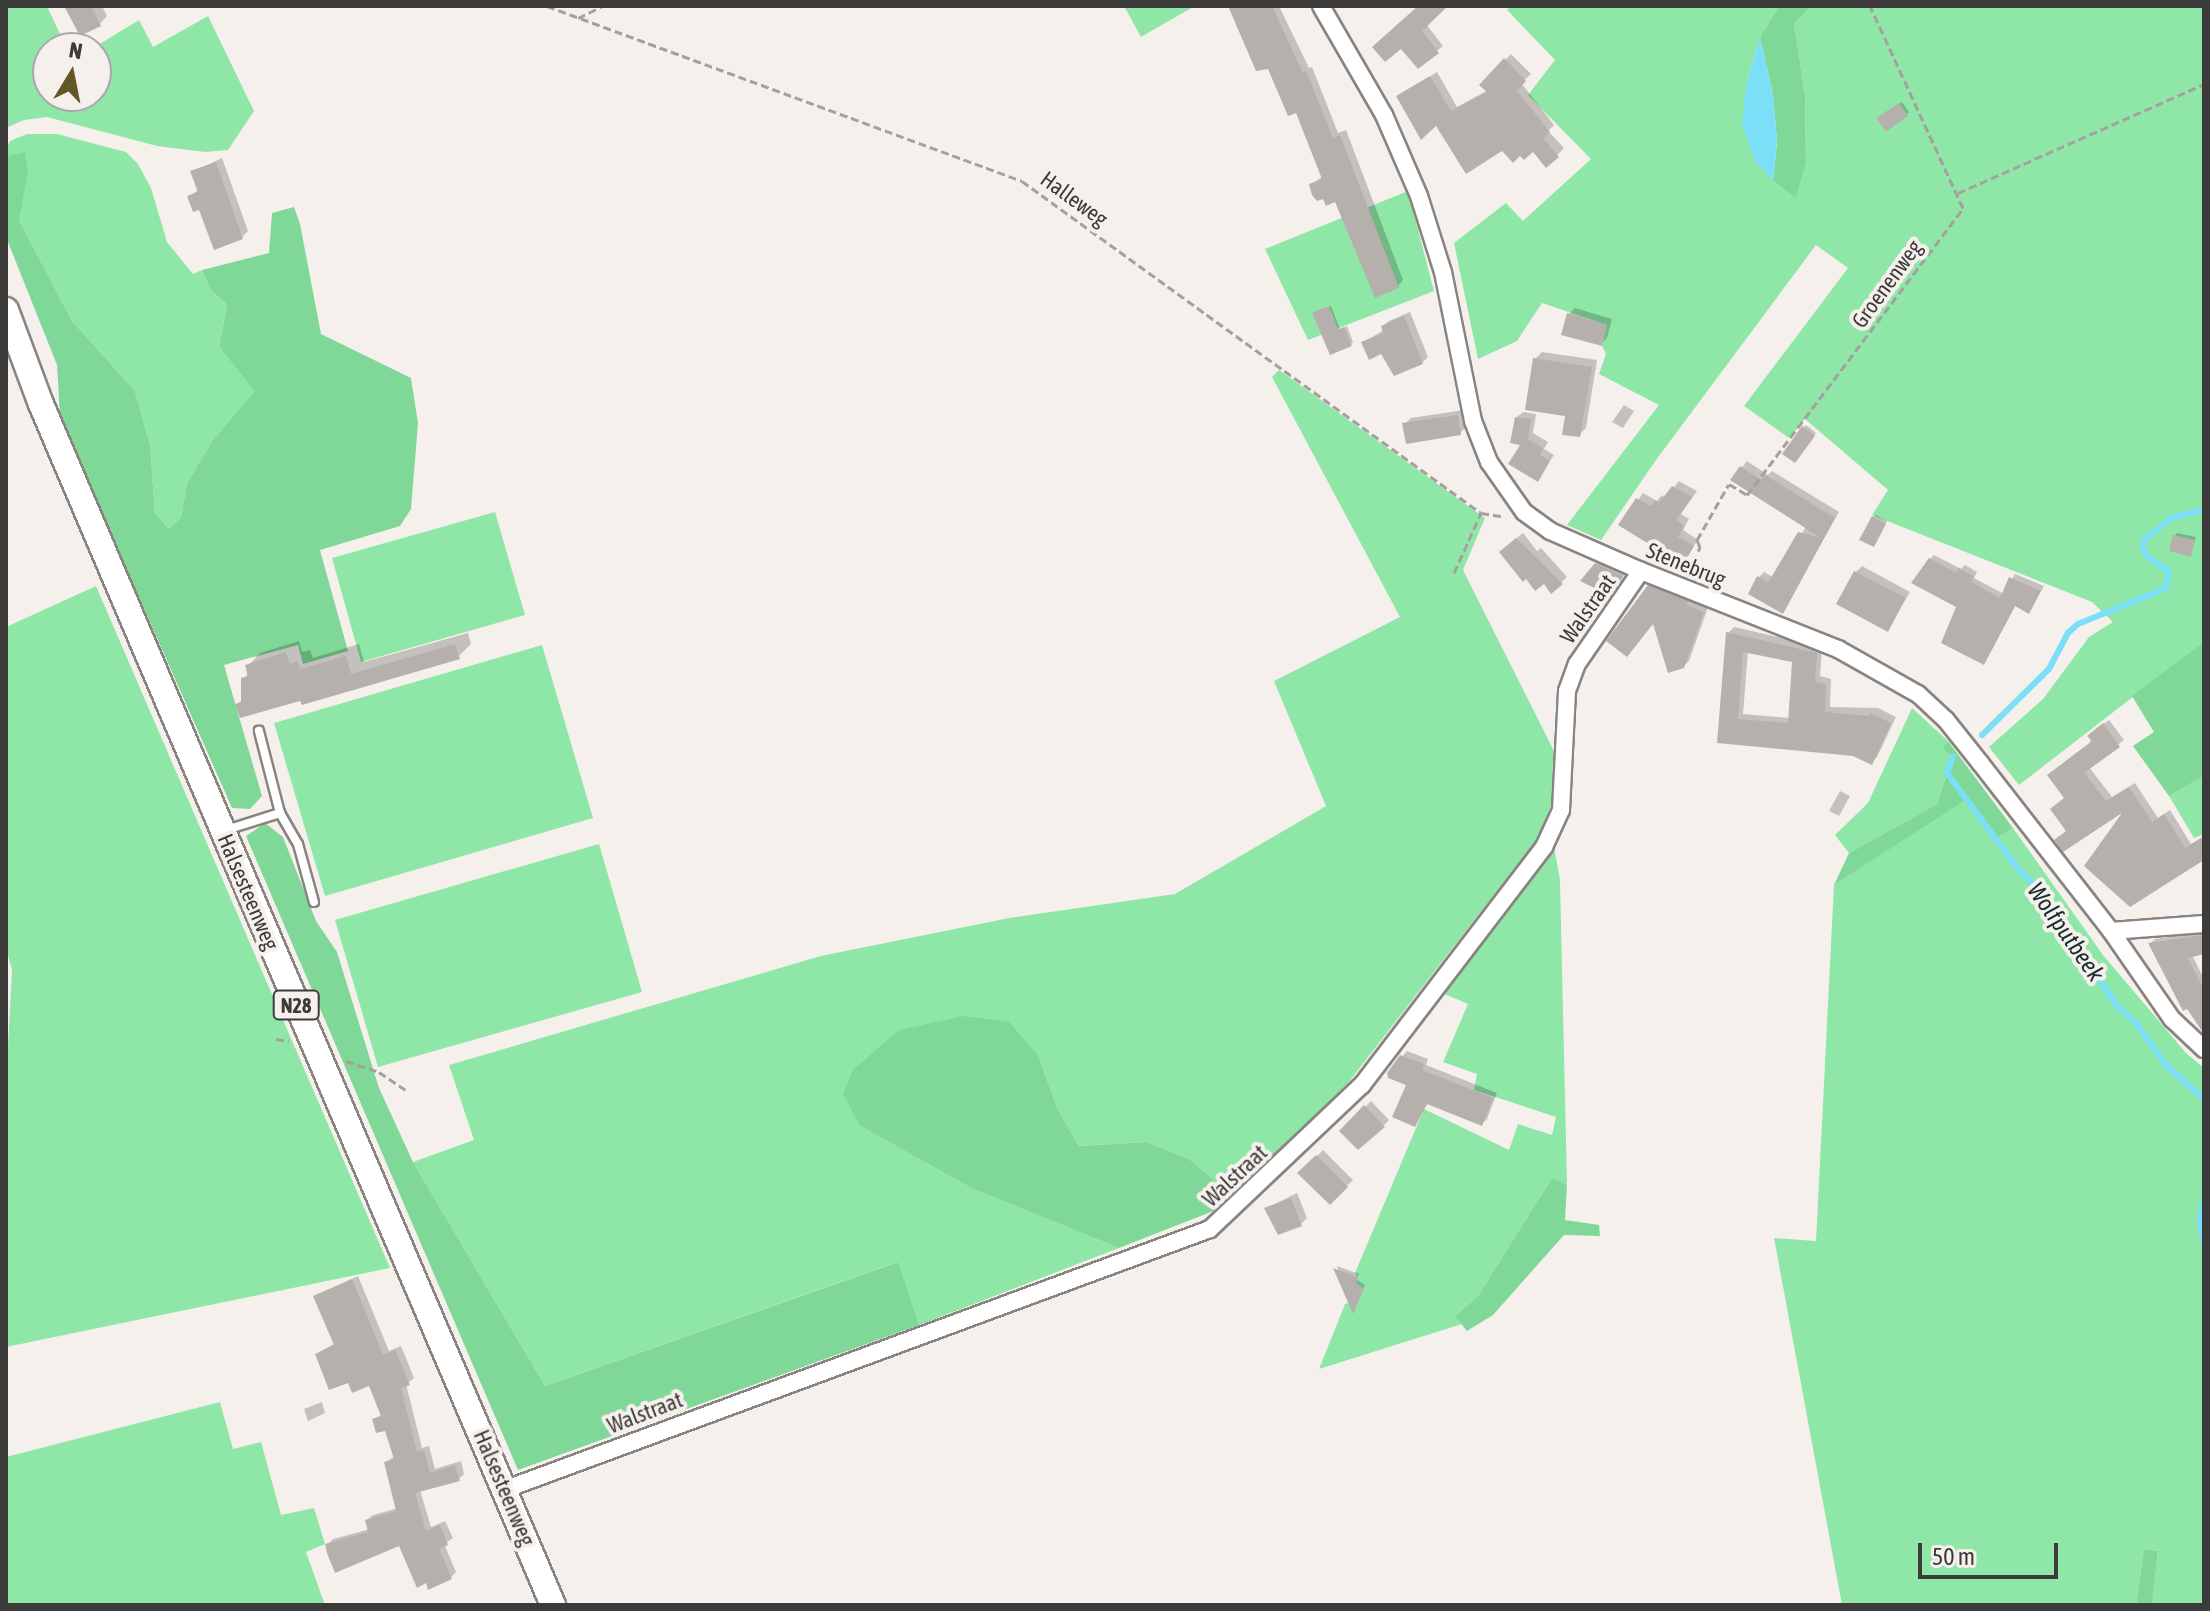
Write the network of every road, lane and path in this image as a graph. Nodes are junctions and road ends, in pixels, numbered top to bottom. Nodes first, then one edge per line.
1 (547, 6) edge
2 (603, 6) edge
3 (1321, 6) edge
4 (1870, 6) edge
5 (577, 18) junction
6 (2204, 84) edge
7 (1958, 193) junction
8 (6, 310) edge
9 (1524, 512) junction
10 (1481, 513) junction
11 (1641, 571) junction
12 (1454, 573) dead end
13 (1681, 587) junction
14 (259, 731) dead end
15 (280, 813) junction
16 (222, 831) junction
17 (314, 902) dead end
18 (2204, 924) edge
19 (2111, 931) junction
20 (6, 961) edge
21 (6, 1007) edge
22 (2204, 1049) edge
23 (323, 1066) junction
24 (409, 1092) dead end
25 (506, 1489) junction
26 (553, 1605) edge

1 - 5 path, Halleweg
2 - 5 path
3 - 9 street, Stenebrug
4 - 7 path
5 - 10 path, Halleweg
6 - 7 path
7 - 13 path, Groenenweg
8 - 16 main road, Halsesteenweg / N28
9 - 10 path
9 - 11 street, Stenebrug
10 - 12 path
11 - 13 street, Stenebrug
11 - 25 street, Walstraat
13 - 19 street, Stenebrug
14 - 15 lane
15 - 16 lane
15 - 17 lane
16 - 23 main road, Halsesteenweg / N28
18 - 19 street
19 - 22 street, Stenebrug
20 - 21 path
23 - 24 path
23 - 25 main road, Halsesteenweg / N28
25 - 26 main road, Halsesteenweg / N28

